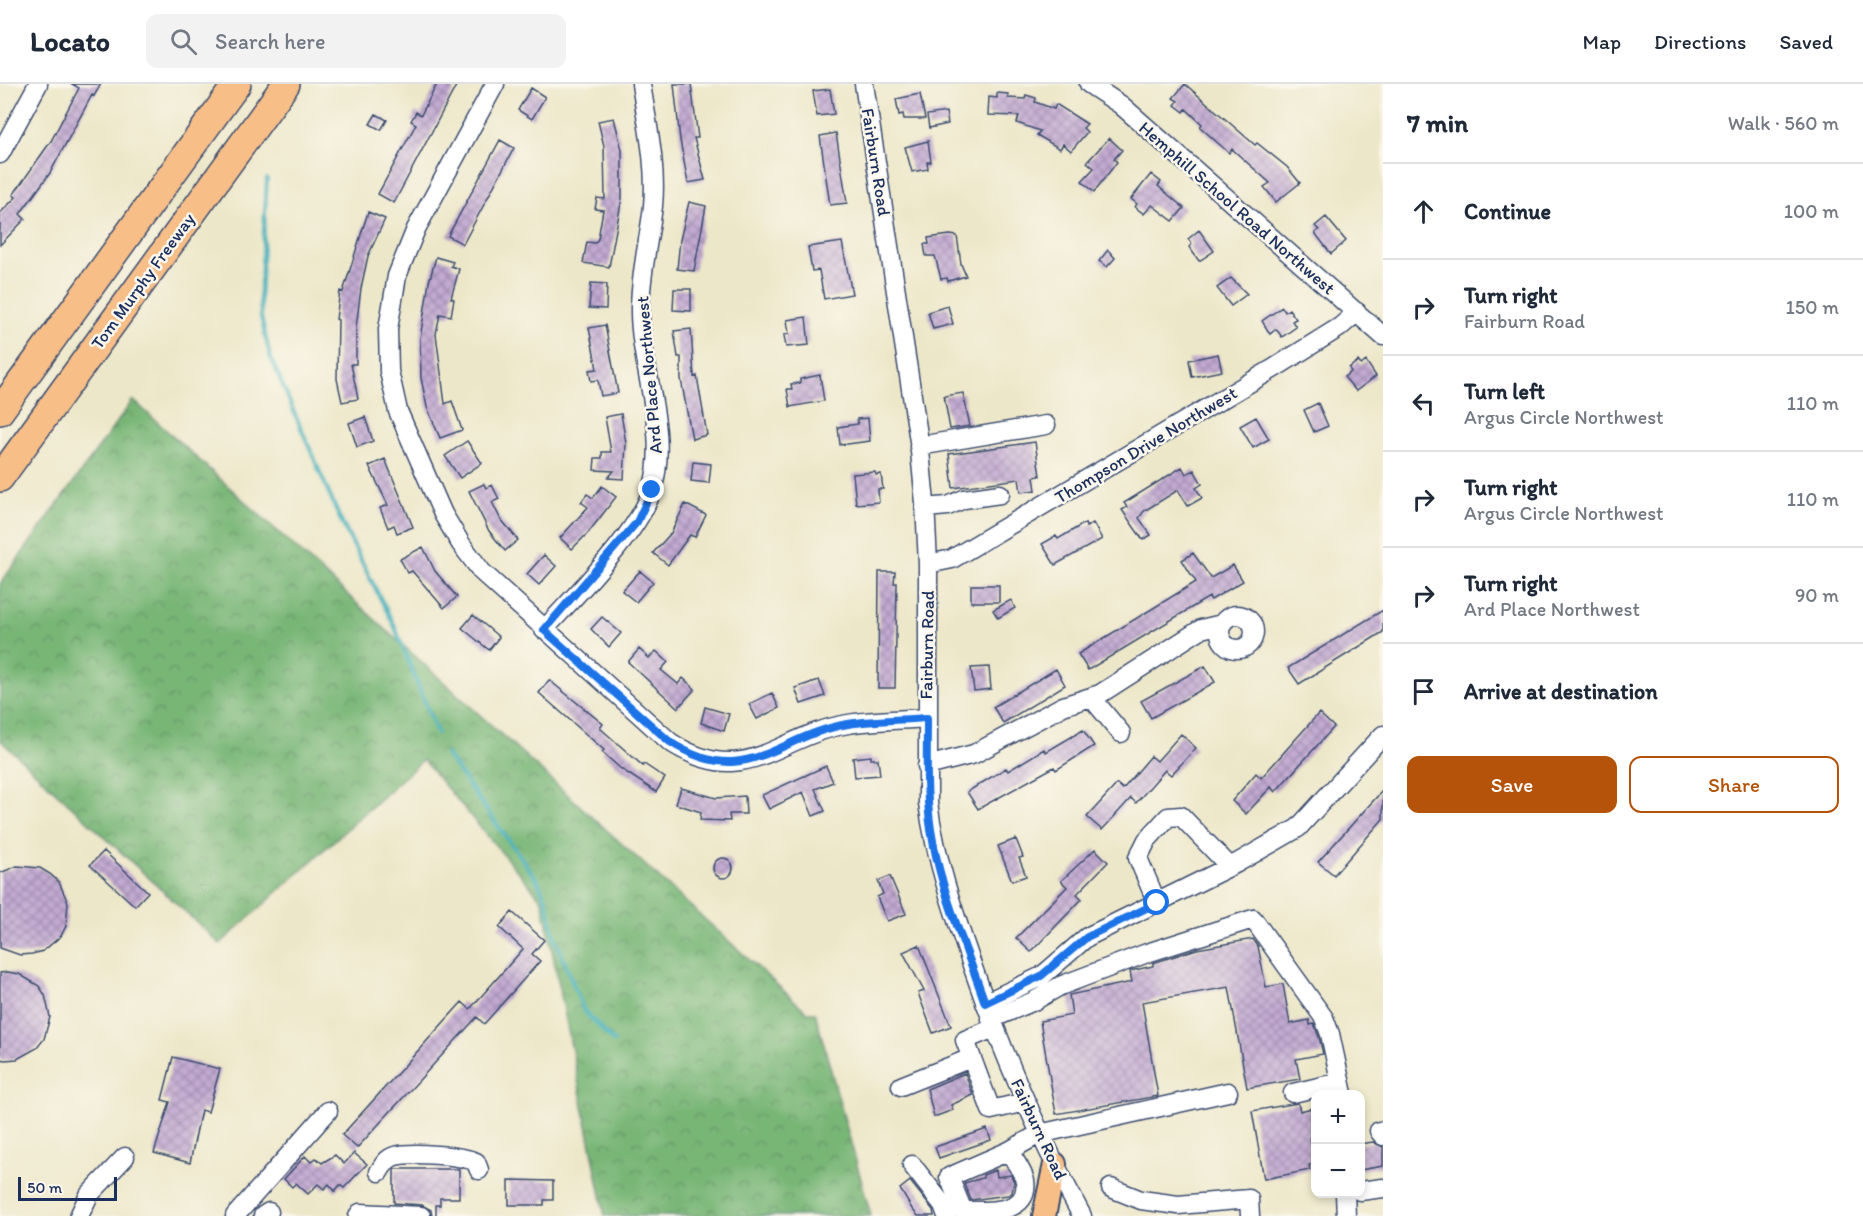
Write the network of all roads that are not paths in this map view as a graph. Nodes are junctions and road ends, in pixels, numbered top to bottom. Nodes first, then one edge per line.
1 (38, 84) edge
2 (237, 84) edge
3 (286, 84) edge
4 (495, 84) edge
5 (641, 84) edge
6 (864, 84) edge
7 (1090, 84) edge
8 (0, 154) edge
9 (1357, 312) junction
10 (1383, 336) edge
11 (0, 411) edge
12 (1046, 425) dead end
13 (919, 446) junction
14 (0, 478) edge
15 (1000, 494) dead end
16 (925, 508) junction
17 (928, 564) junction
18 (1222, 624) dead end
19 (544, 630) junction
20 (1091, 697) junction
21 (927, 718) junction
22 (1121, 733) dead end
23 (1383, 735) edge
24 (927, 766) junction
25 (1230, 867) junction
26 (1157, 903) junction
27 (990, 1017) junction
28 (971, 1058) junction
29 (901, 1086) dead end
30 (1342, 1088) edge
31 (1228, 1092) dead end
32 (1293, 1093) dead end
33 (1025, 1102) junction
34 (328, 1111) dead end
35 (1039, 1134) junction
36 (1009, 1151) junction
37 (125, 1157) dead end
38 (1054, 1164) junction
39 (912, 1166) dead end
40 (479, 1170) dead end
41 (379, 1172) dead end
42 (1111, 1188) dead end
43 (1383, 1188) edge
44 (1365, 1190) edge
45 (1344, 1198) edge
46 (994, 1214) edge
47 (79, 1216) edge
48 (235, 1216) edge
49 (358, 1216) edge
50 (421, 1216) edge
51 (947, 1216) edge
52 (1044, 1216) edge
53 (1082, 1216) edge
54 (1250, 1216) edge
55 (1346, 1216) edge

1 - 8 street
2 - 11 highway
3 - 14 highway, Tom Murphy Freeway
4 - 19 street
5 - 19 street, Ard Place Northwest
6 - 13 street, Fairburn Road
7 - 9 street, Hemphill School Road Northwest
9 - 10 street, Hemphill School Road Northwest
9 - 17 street, Thompson Drive Northwest
12 - 13 street
13 - 16 street, Fairburn Road
15 - 16 street
16 - 17 street, Fairburn Road
17 - 21 street, Fairburn Road
18 - 20 street
19 - 21 street
20 - 22 street
20 - 24 street
21 - 24 street, Fairburn Road
23 - 25 street
24 - 27 street, Fairburn Road
25 - 26 street
25 - 26 street
26 - 27 street
27 - 28 street
27 - 30 street
27 - 33 street, Fairburn Road
28 - 29 street
28 - 33 street
30 - 32 street
31 - 35 street
33 - 35 street, Fairburn Road
34 - 48 street
35 - 36 street
35 - 38 street, Fairburn Road
36 - 46 street
36 - 46 street
37 - 47 street
38 - 52 main road
38 - 53 street, Fairburn Road
39 - 51 street
40 - 41 street
42 - 54 street
43 - 44 street
45 - 55 street
49 - 50 street

